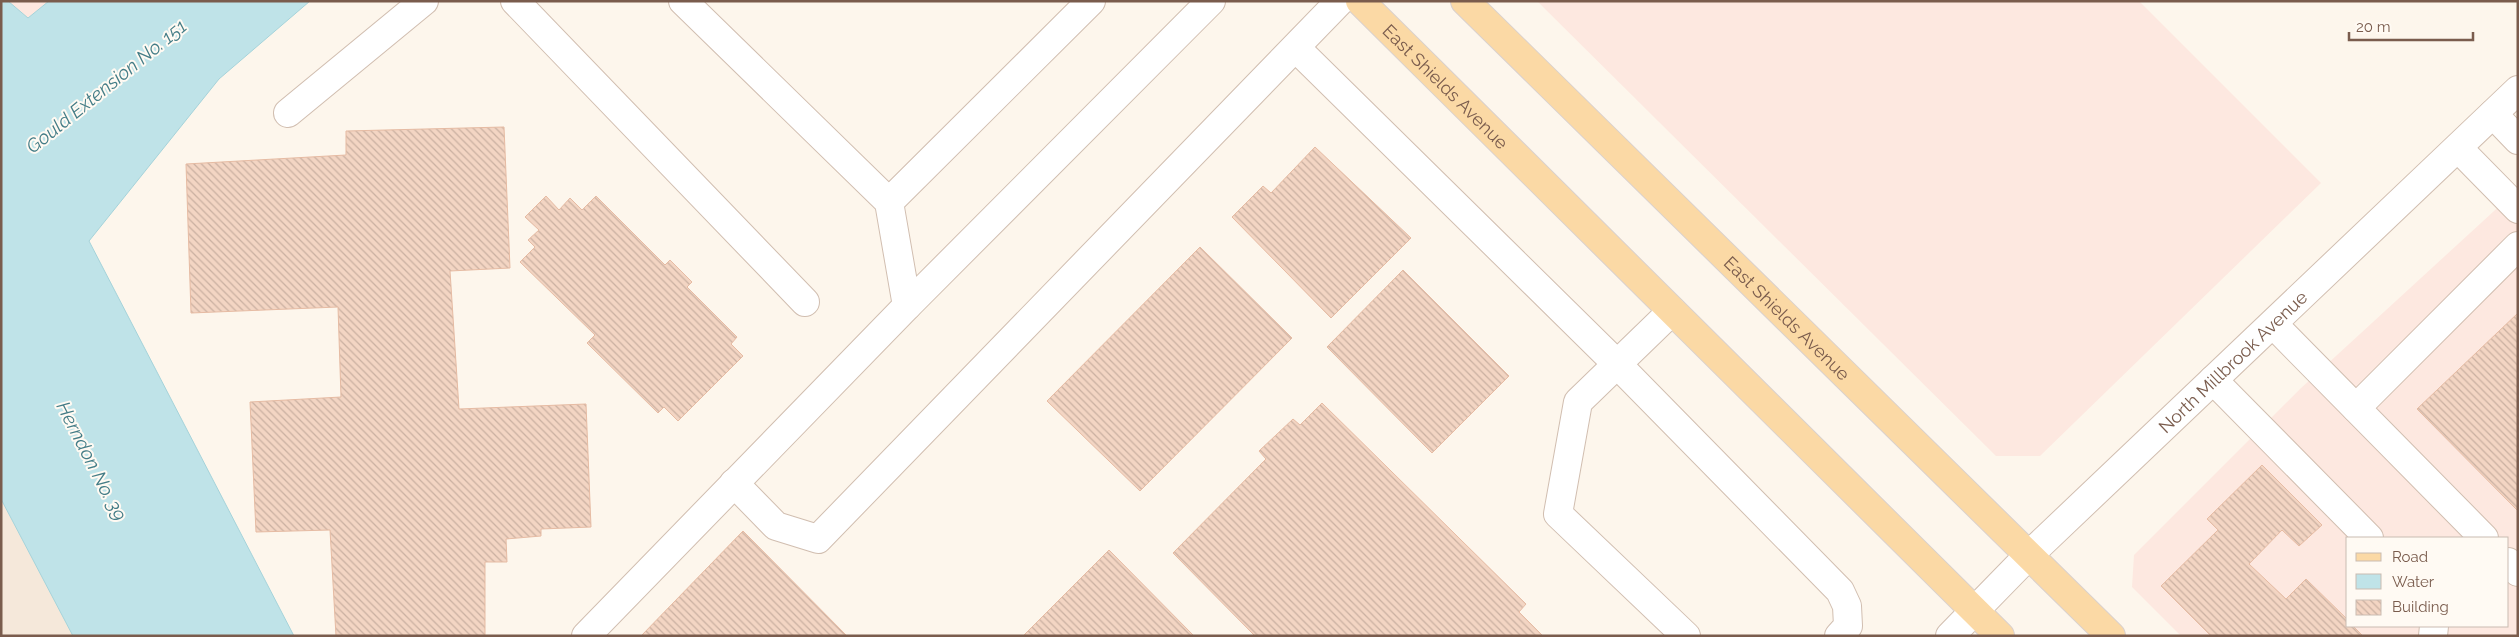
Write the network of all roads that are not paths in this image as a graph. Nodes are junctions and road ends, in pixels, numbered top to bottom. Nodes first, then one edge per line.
1 (424, 1) edge
2 (515, 1) edge
3 (682, 1) edge
4 (1091, 1) edge
5 (1211, 1) edge
6 (1340, 1) edge
7 (1360, 1) edge
8 (1465, 1) edge
9 (1296, 48) junction
10 (2518, 90) edge
11 (288, 113) dead end
12 (2492, 114) junction
13 (2518, 140) edge
14 (2458, 148) junction
15 (888, 202) junction
16 (2518, 209) edge
17 (2518, 246) edge
18 (805, 302) dead end
19 (907, 306) junction
20 (1672, 311) junction
21 (2273, 324) junction
22 (1617, 364) junction
23 (2213, 380) junction
24 (2356, 408) junction
25 (734, 483) junction
26 (2367, 537) edge
27 (2483, 537) edge
28 (2029, 555) junction
29 (2509, 563) edge
30 (2518, 572) edge
31 (1975, 611) junction
32 (586, 636) edge
33 (1686, 636) edge
34 (1839, 636) edge
35 (1950, 636) edge
36 (2000, 636) edge
37 (2111, 636) edge

1 - 11 street
2 - 18 street
3 - 15 street
4 - 15 street
5 - 19 street
6 - 9 street
7 - 20 main road, East Shields Avenue
8 - 28 main road, East Shields Avenue
9 - 22 street
9 - 25 street
10 - 12 street, North Millbrook Avenue
12 - 13 street
12 - 14 street, North Millbrook Avenue
14 - 16 street
14 - 21 street, North Millbrook Avenue
15 - 19 street
17 - 24 street
19 - 25 street
20 - 22 street
20 - 31 main road, East Shields Avenue
21 - 23 street, North Millbrook Avenue
21 - 24 street
22 - 33 street
22 - 34 street
23 - 26 street
23 - 28 street, North Millbrook Avenue
24 - 27 street
25 - 32 street
28 - 31 street, North Millbrook Avenue
28 - 37 main road, East Shields Avenue
29 - 30 street
31 - 35 street, North Millbrook Avenue
31 - 36 main road, East Shields Avenue

